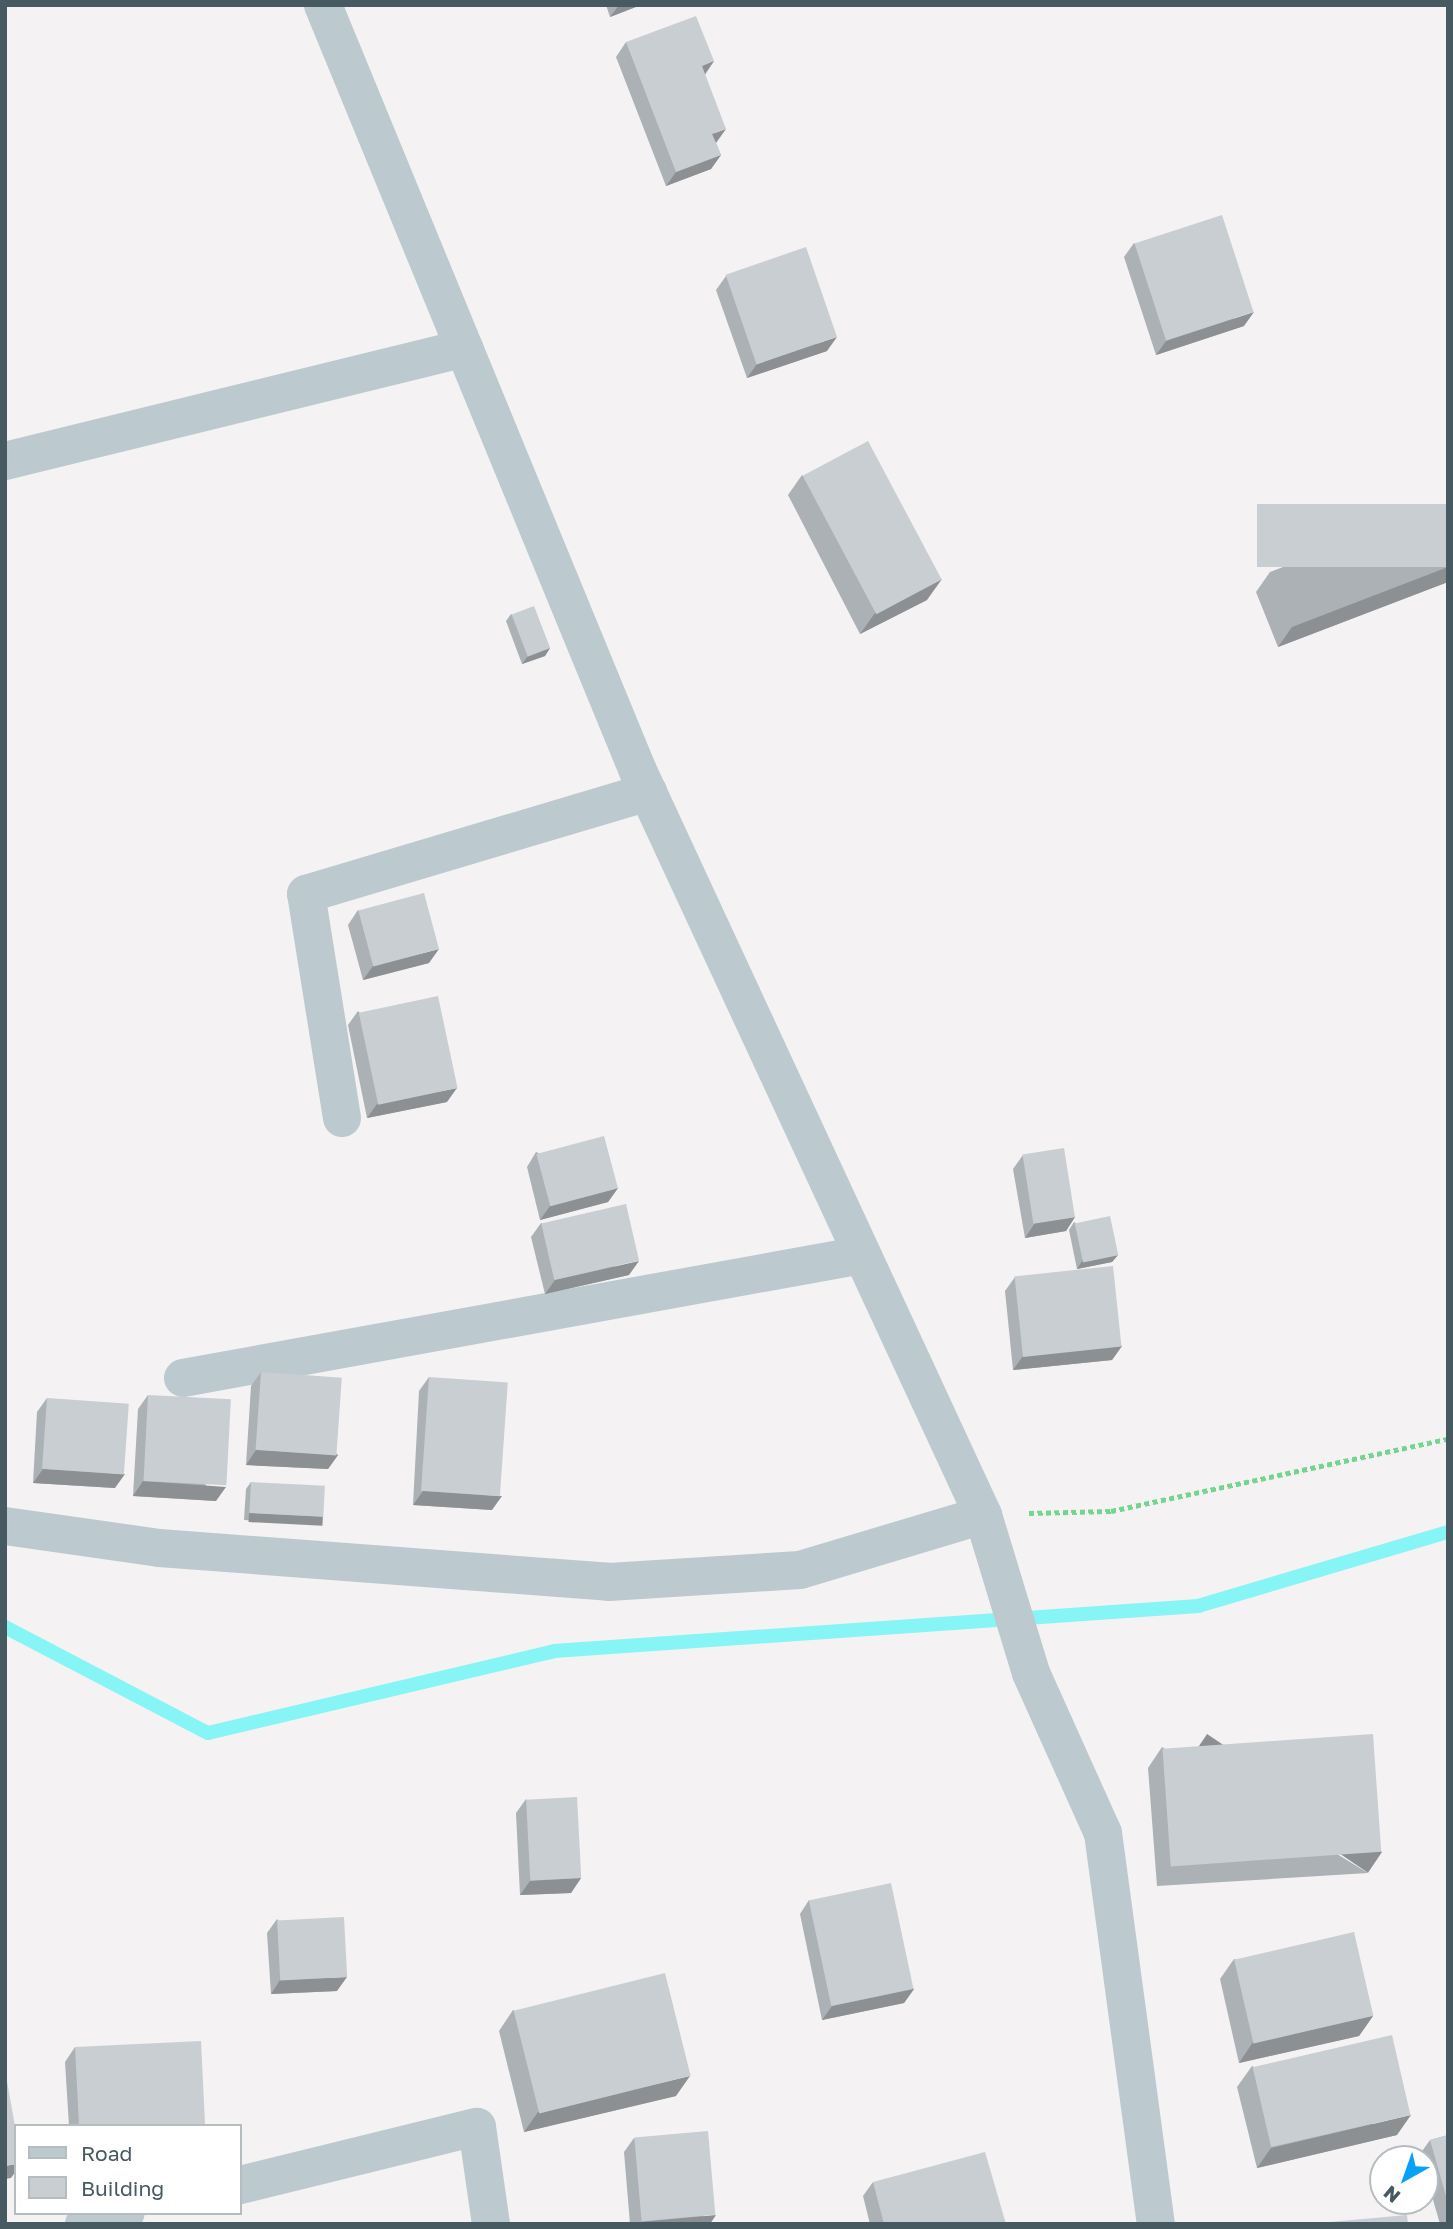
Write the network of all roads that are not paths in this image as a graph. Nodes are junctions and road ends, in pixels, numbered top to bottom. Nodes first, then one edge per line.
1 (323, 5) edge
2 (464, 348) junction
3 (5, 461) edge
4 (648, 792) junction
5 (342, 1118) dead end
6 (862, 1255) junction
7 (183, 1378) dead end
8 (983, 1515) junction
9 (5, 1525) edge
10 (242, 2185) edge
11 (119, 2215) edge
12 (84, 2224) edge
13 (491, 2224) edge
14 (1156, 2224) edge

1 - 2 street
2 - 3 street
2 - 4 street
4 - 5 street
4 - 6 street
6 - 7 street
6 - 8 street
8 - 9 street
8 - 14 street
10 - 13 street
11 - 12 street

